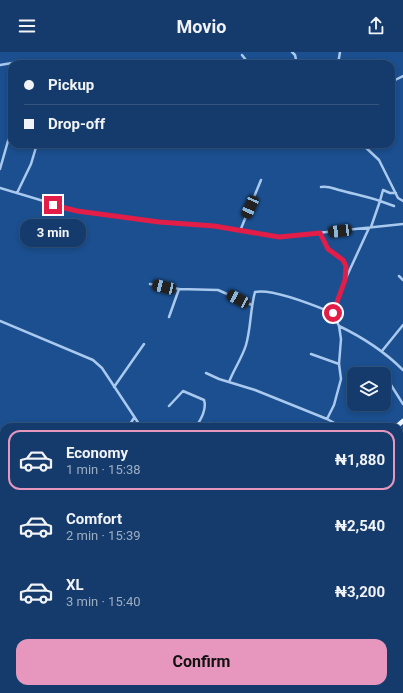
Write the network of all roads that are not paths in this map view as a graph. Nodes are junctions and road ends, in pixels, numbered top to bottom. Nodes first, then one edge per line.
1 (242, 55) dead end
2 (246, 60) edge
3 (8, 141) edge
4 (35, 148) edge
5 (366, 148) edge
6 (0, 169) edge
7 (261, 180) dead end
8 (321, 187) dead end
9 (0, 188) edge
10 (17, 193) junction
11 (396, 193) junction
12 (380, 201) junction
13 (403, 201) edge
14 (394, 206) dead end
15 (403, 224) edge
16 (370, 227) junction
17 (240, 231) junction
18 (320, 233) junction
19 (399, 276) dead end
20 (345, 280) junction
21 (403, 280) edge
22 (150, 284) dead end
23 (178, 289) junction
24 (252, 305) junction
25 (333, 313) junction
26 (169, 317) dead end
27 (0, 321) edge
28 (403, 324) edge
29 (339, 326) junction
30 (144, 344) dead end
31 (382, 350) junction
32 (311, 354) dead end
33 (339, 364) junction
34 (403, 370) edge
35 (206, 372) dead end
36 (229, 382) junction
37 (391, 385) edge
38 (114, 387) junction
39 (403, 404) edge
40 (169, 406) dead end
41 (134, 418) junction
42 (327, 419) junction
43 (131, 423) edge
44 (138, 423) edge
45 (198, 423) edge
46 (334, 423) edge

1 - 2 street
3 - 6 street
4 - 10 street
5 - 11 street
7 - 17 street
8 - 12 street
9 - 10 street
10 - 17 street
11 - 12 street
11 - 13 street
12 - 14 street
12 - 16 street
15 - 16 street
16 - 18 street
16 - 20 street
17 - 18 street
18 - 20 street
19 - 21 street
20 - 25 street
22 - 23 street
23 - 24 street
23 - 26 street
24 - 25 street
24 - 36 street
25 - 29 street
27 - 38 street
28 - 31 street
29 - 31 street
29 - 33 street
30 - 38 street
31 - 34 street
32 - 33 street
33 - 42 street
35 - 36 street
36 - 42 street
37 - 39 street
38 - 41 street
40 - 45 street
41 - 43 street
41 - 44 street
42 - 46 street

